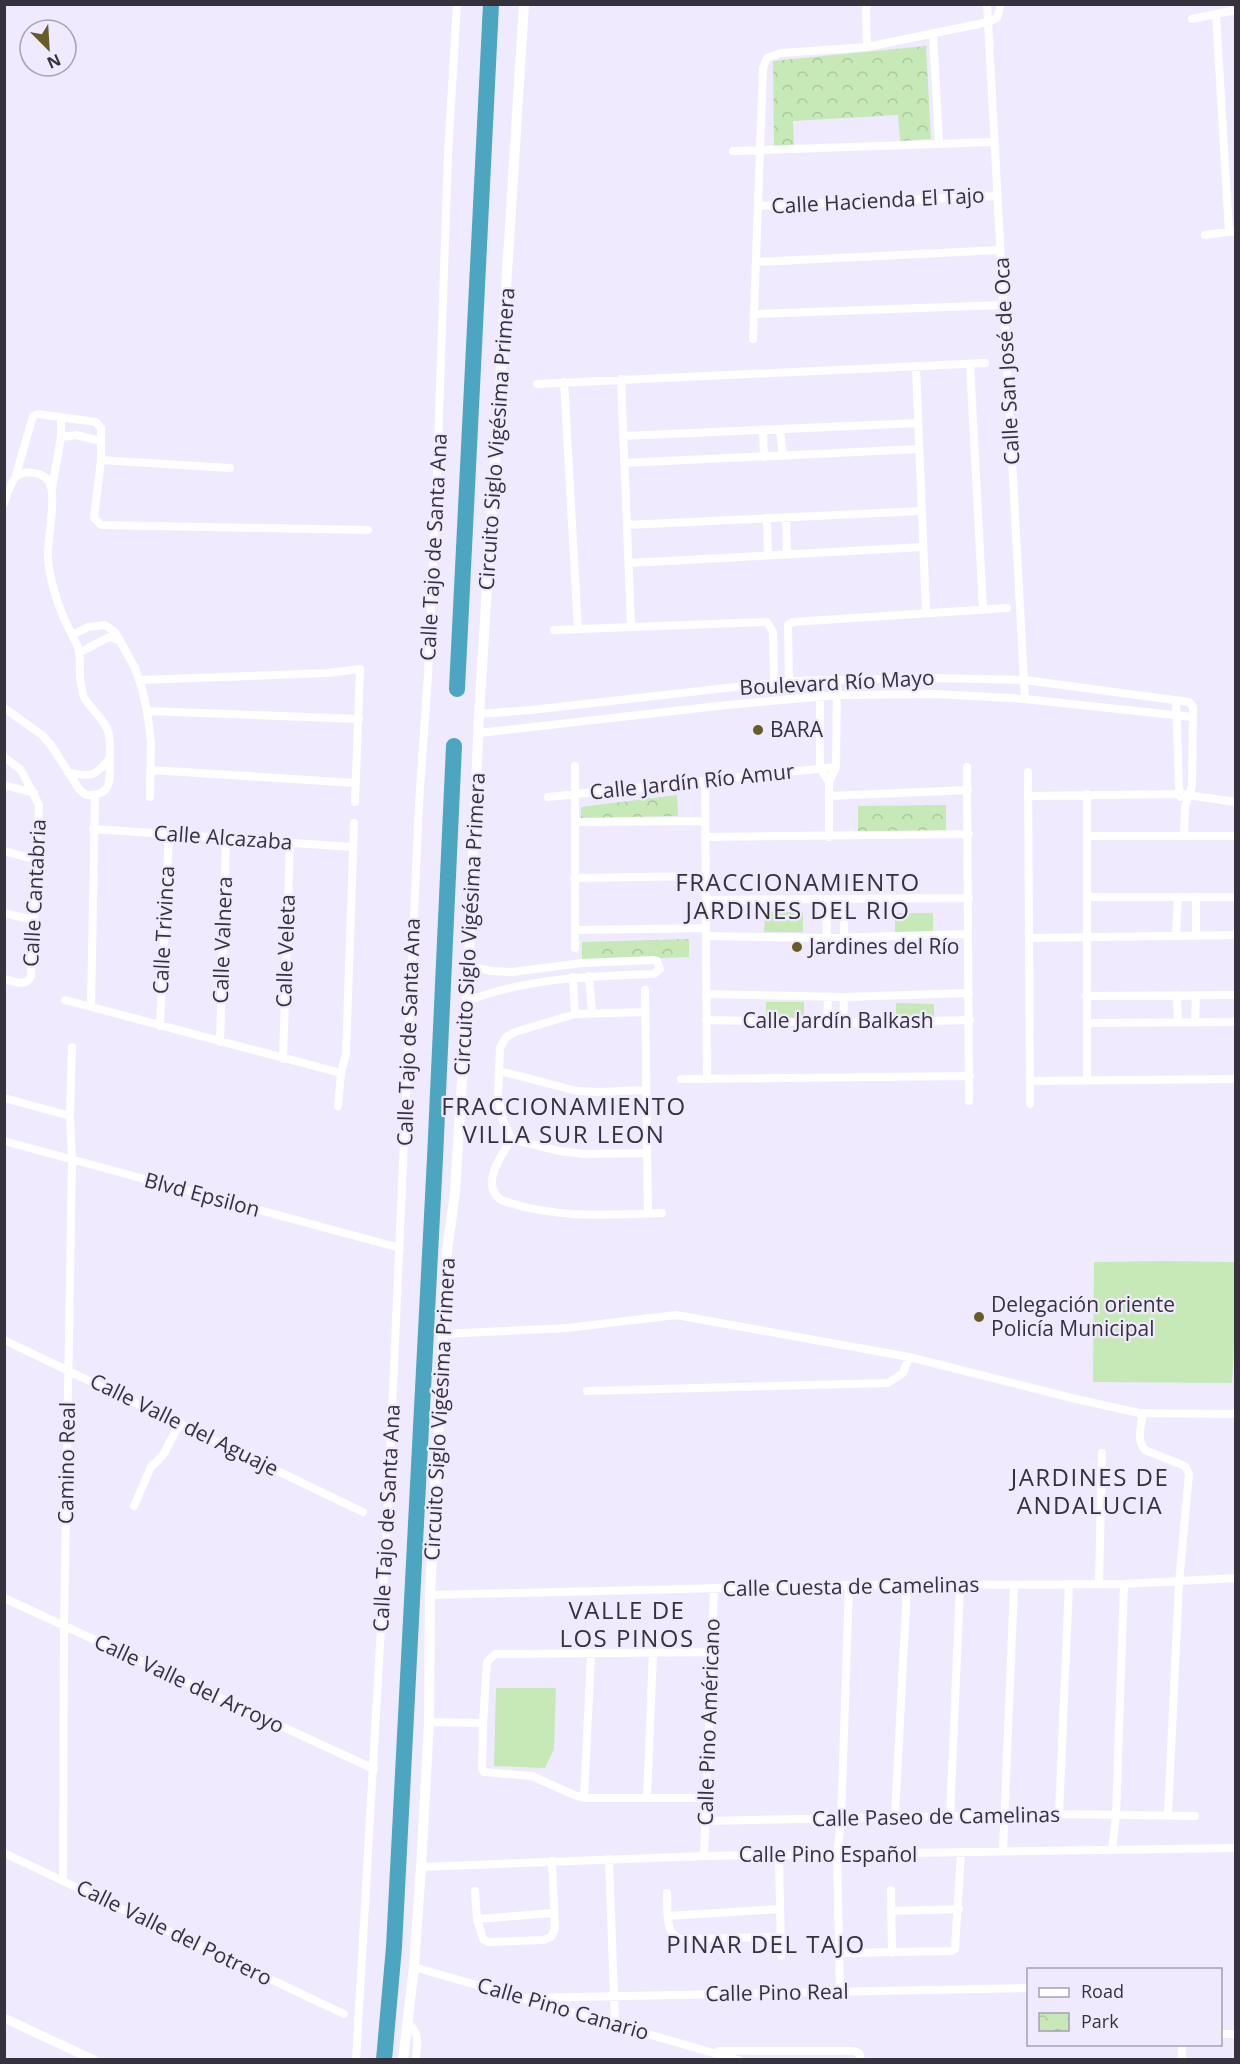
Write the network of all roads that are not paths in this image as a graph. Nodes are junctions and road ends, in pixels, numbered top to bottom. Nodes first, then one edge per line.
1 (457, 4) edge
2 (524, 4) edge
3 (987, 4) edge
4 (1000, 4) edge
5 (865, 6) edge
6 (1236, 10) edge
7 (1216, 14) junction
8 (1192, 19) dead end
9 (988, 22) junction
10 (933, 33) junction
11 (867, 47) junction
12 (994, 142) junction
13 (939, 143) junction
14 (760, 150) junction
15 (733, 151) dead end
16 (997, 195) junction
17 (758, 206) junction
18 (1232, 231) edge
19 (1205, 235) dead end
20 (1000, 250) junction
21 (756, 262) junction
22 (1003, 305) junction
23 (754, 314) junction
24 (753, 339) dead end
25 (985, 363) dead end
26 (970, 364) junction
27 (915, 368) junction
28 (621, 379) junction
29 (564, 382) junction
30 (537, 384) dead end
31 (62, 417) junction
32 (918, 423) junction
33 (780, 430) junction
34 (763, 431) junction
35 (623, 436) junction
36 (61, 437) junction
37 (100, 441) junction
38 (919, 449) junction
39 (783, 456) junction
40 (764, 457) junction
41 (100, 460) junction
42 (624, 463) junction
43 (230, 468) dead end
44 (15, 478) junction
45 (52, 488) junction
46 (4, 503) edge
47 (922, 511) junction
48 (767, 518) junction
49 (786, 518) junction
50 (627, 525) junction
51 (368, 530) dead end
52 (923, 547) junction
53 (787, 554) junction
54 (768, 555) junction
55 (629, 563) junction
56 (1007, 608) dead end
57 (983, 609) junction
58 (926, 612) junction
59 (631, 627) junction
60 (578, 629) junction
61 (554, 630) dead end
62 (72, 635) junction
63 (119, 642) junction
64 (79, 653) junction
65 (139, 680) junction
66 (820, 680) junction
67 (837, 680) junction
68 (1025, 680) junction
69 (789, 681) junction
70 (774, 683) junction
71 (837, 695) junction
72 (820, 696) junction
73 (1025, 699) junction
74 (1176, 700) junction
75 (4, 708) edge
76 (147, 711) junction
77 (480, 714) junction
78 (1175, 715) junction
79 (1192, 717) junction
80 (359, 719) junction
81 (479, 733) junction
82 (4, 757) edge
83 (110, 758) junction
84 (575, 766) dead end
85 (836, 767) junction
86 (967, 767) dead end
87 (820, 768) junction
88 (152, 770) junction
89 (68, 772) junction
90 (1028, 772) dead end
91 (705, 780) junction
92 (829, 782) junction
93 (356, 783) junction
94 (4, 785) edge
95 (968, 790) junction
96 (34, 793) junction
97 (576, 794) junction
98 (1087, 794) junction
99 (1180, 794) junction
100 (95, 795) junction
101 (829, 796) junction
102 (1029, 796) junction
103 (1189, 796) junction
104 (150, 797) dead end
105 (548, 797) dead end
106 (355, 802) dead end
107 (1236, 802) edge
108 (1185, 807) junction
109 (705, 821) junction
110 (575, 822) junction
111 (354, 823) dead end
112 (93, 829) junction
113 (169, 834) junction
114 (969, 834) junction
115 (1184, 835) junction
116 (1087, 836) junction
117 (1236, 836) edge
118 (706, 837) junction
119 (829, 837) junction
120 (226, 838) junction
121 (290, 842) junction
122 (353, 846) junction
123 (4, 851) edge
124 (37, 860) junction
125 (706, 876) junction
126 (574, 878) junction
127 (969, 897) junction
128 (1088, 897) junction
129 (1178, 897) junction
130 (1196, 897) junction
131 (1236, 897) edge
132 (706, 900) junction
133 (826, 900) junction
134 (844, 900) junction
135 (4, 913) edge
136 (34, 920) junction
137 (574, 930) junction
138 (706, 932) junction
139 (969, 934) junction
140 (1176, 935) junction
141 (1196, 935) junction
142 (1236, 935) edge
143 (827, 938) junction
144 (844, 938) junction
145 (1030, 938) junction
146 (1088, 938) junction
147 (575, 948) dead end
148 (468, 966) junction
149 (512, 972) junction
150 (589, 976) junction
151 (573, 977) junction
152 (4, 978) edge
153 (515, 986) junction
154 (645, 990) dead end
155 (969, 993) junction
156 (706, 994) junction
157 (1178, 995) junction
158 (1196, 995) junction
159 (1236, 995) edge
160 (1086, 996) junction
161 (828, 997) junction
162 (844, 997) junction
163 (65, 1000) dead end
164 (467, 1001) junction
165 (91, 1007) junction
166 (645, 1012) junction
167 (592, 1013) junction
168 (575, 1014) junction
169 (706, 1020) junction
170 (970, 1020) junction
171 (1236, 1022) edge
172 (828, 1023) junction
173 (843, 1023) junction
174 (1087, 1023) junction
175 (1178, 1023) junction
176 (1195, 1023) junction
177 (160, 1026) junction
178 (220, 1042) junction
179 (72, 1047) dead end
180 (283, 1059) junction
181 (500, 1071) junction
182 (341, 1073) junction
183 (970, 1076) junction
184 (707, 1078) junction
185 (681, 1079) dead end
186 (1087, 1079) junction
187 (1236, 1079) edge
188 (1030, 1082) junction
189 (646, 1090) junction
190 (4, 1098) edge
191 (969, 1101) dead end
192 (1030, 1104) dead end
193 (338, 1106) dead end
194 (70, 1116) junction
195 (511, 1139) junction
196 (4, 1141) edge
197 (646, 1153) junction
198 (72, 1160) junction
199 (648, 1213) junction
200 (662, 1213) dead end
201 (400, 1248) junction
202 (443, 1334) junction
203 (4, 1340) edge
204 (909, 1357) junction
205 (69, 1370) junction
206 (587, 1391) dead end
207 (1143, 1413) junction
208 (1236, 1414) edge
209 (180, 1423) junction
210 (1102, 1453) dead end
211 (134, 1506) dead end
212 (363, 1512) dead end
213 (1236, 1578) edge
214 (1179, 1582) junction
215 (1099, 1583) junction
216 (1069, 1584) junction
217 (1124, 1584) junction
218 (849, 1585) junction
219 (907, 1586) junction
220 (960, 1586) junction
221 (1014, 1586) junction
222 (714, 1589) junction
223 (430, 1595) junction
224 (4, 1598) edge
225 (64, 1626) junction
226 (713, 1652) junction
227 (652, 1653) junction
228 (591, 1654) junction
229 (429, 1722) junction
230 (483, 1723) junction
231 (374, 1769) junction
232 (647, 1797) junction
233 (584, 1798) junction
234 (705, 1798) junction
235 (1059, 1814) junction
236 (1168, 1814) junction
237 (1116, 1815) junction
238 (895, 1816) junction
239 (1005, 1816) junction
240 (1195, 1816) dead end
241 (950, 1817) junction
242 (841, 1820) junction
243 (705, 1821) junction
244 (1236, 1848) edge
245 (1112, 1850) junction
246 (1003, 1851) junction
247 (4, 1853) edge
248 (961, 1853) junction
249 (779, 1854) junction
250 (837, 1855) junction
251 (704, 1856) junction
252 (609, 1859) junction
253 (552, 1861) junction
254 (421, 1867) junction
255 (63, 1880) junction
256 (891, 1890) dead end
257 (475, 1891) dead end
258 (668, 1893) dead end
259 (780, 1909) junction
260 (959, 1909) junction
261 (892, 1911) junction
262 (554, 1913) junction
263 (668, 1916) junction
264 (477, 1919) junction
265 (780, 1937) junction
266 (839, 1953) junction
267 (892, 1953) junction
268 (781, 1956) dead end
269 (414, 1967) junction
270 (1027, 1988) edge
271 (840, 1991) junction
272 (614, 1997) junction
273 (525, 1998) junction
274 (344, 2014) dead end
275 (4, 2018) edge
276 (407, 2023) junction
277 (615, 2023) junction
278 (712, 2051) junction
279 (94, 2060) edge
280 (356, 2060) edge
281 (403, 2060) edge
282 (416, 2060) edge
283 (738, 2060) edge
284 (861, 2060) edge

1 - 201 street, Calle Tajo de Santa Ana
2 - 77 main road, Circuito Siglo Vigésima Primera
3 - 9 street, Calle San José de Oca
4 - 9 street
5 - 11 street
6 - 7 street
7 - 8 street
7 - 18 street
9 - 10 street
9 - 12 street, Calle San José de Oca
10 - 11 street
10 - 13 street
11 - 14 street
12 - 13 street
12 - 16 street, Calle San José de Oca
13 - 14 street
14 - 15 street
14 - 17 street
16 - 17 street, Calle Hacienda El Tajo
16 - 20 street, Calle San José de Oca
17 - 21 street
18 - 19 street
20 - 21 street
20 - 22 street, Calle San José de Oca
21 - 23 street
22 - 23 street
22 - 68 street, Calle San José de Oca
23 - 24 street
25 - 26 street
26 - 27 street
26 - 57 street
27 - 28 street
27 - 32 street
28 - 29 street
28 - 35 street
29 - 30 street
29 - 60 street
31 - 36 street
31 - 37 street
31 - 44 street
32 - 33 street
32 - 38 street
33 - 34 street
33 - 39 street
34 - 35 street
34 - 40 street
35 - 42 street
36 - 37 street
36 - 45 street
37 - 41 street
38 - 39 street
38 - 47 street
39 - 40 street
40 - 42 street
41 - 43 street
41 - 51 street
42 - 50 street
44 - 45 street
44 - 46 street
45 - 62 street
47 - 49 street
47 - 52 street
48 - 49 street
48 - 50 street
48 - 54 street
49 - 53 street
50 - 55 street
52 - 53 street
52 - 58 street
53 - 54 street
54 - 55 street
55 - 59 street
56 - 57 street
57 - 58 street
58 - 69 street
59 - 60 street
59 - 70 street
60 - 61 street
62 - 63 street
62 - 64 street
63 - 64 street
63 - 65 street
64 - 83 street
65 - 76 street
65 - 80 street
66 - 67 street, Boulevard Río Mayo
66 - 69 street, Boulevard Río Mayo
66 - 72 street
67 - 68 street, Boulevard Río Mayo
67 - 71 street
68 - 73 street, Calle San José de Oca
68 - 74 street, Boulevard Río Mayo
69 - 70 street, Boulevard Río Mayo
70 - 77 street, Boulevard Río Mayo
71 - 72 street, Boulevard Río Mayo
71 - 73 street, Boulevard Río Mayo
71 - 85 street
72 - 81 street, Boulevard Río Mayo
72 - 87 street
73 - 78 street, Boulevard Río Mayo
74 - 78 street
74 - 79 street, Boulevard Río Mayo
75 - 89 street
76 - 80 street
76 - 88 street
77 - 81 main road, Circuito Siglo Vigésima Primera
78 - 79 street, Boulevard Río Mayo
78 - 99 street
79 - 103 street
80 - 93 street
81 - 148 main road, Circuito Siglo Vigésima Primera
82 - 96 street, Calle Cantabria
83 - 89 street
83 - 100 street
84 - 97 street
85 - 87 street, Calle Jardín Río Amur
85 - 92 street
86 - 95 street
87 - 91 street, Calle Jardín Río Amur
87 - 92 street
88 - 93 street
88 - 104 street
89 - 100 street
90 - 102 street
91 - 97 street, Calle Jardín Río Amur
91 - 109 street
92 - 101 street
93 - 106 street
94 - 96 street
95 - 101 street
95 - 114 street
96 - 124 street, Calle Cantabria
97 - 105 street, Calle Jardín Río Amur
97 - 110 street
98 - 99 street
98 - 102 street
98 - 116 street
99 - 103 street
99 - 108 street
100 - 112 street
101 - 119 street
102 - 145 street
103 - 107 street
103 - 108 street
108 - 115 street
109 - 110 street
109 - 118 street
110 - 126 street
111 - 122 street
112 - 113 street, Calle Alcazaba
112 - 165 street
113 - 120 street, Calle Alcazaba
113 - 177 street, Calle Trivinca
114 - 119 street
114 - 127 street
115 - 116 street
115 - 117 street
116 - 128 street
118 - 119 street
118 - 125 street
120 - 121 street, Calle Alcazaba
120 - 178 street, Calle Valnera
121 - 122 street, Calle Alcazaba
121 - 180 street, Calle Veleta
122 - 182 street
123 - 124 street
124 - 136 street, Calle Cantabria
125 - 126 street
125 - 132 street
126 - 137 street
127 - 134 street
127 - 139 street
128 - 129 street
128 - 146 street
129 - 130 street
129 - 140 street
130 - 131 street
130 - 141 street
132 - 133 street
132 - 138 street
133 - 134 street
133 - 143 street
134 - 144 street
135 - 136 street
136 - 152 street, Calle Cantabria
137 - 138 street
137 - 147 street
138 - 143 street
138 - 156 street
139 - 144 street
139 - 155 street
140 - 141 street
140 - 146 street
141 - 142 street
143 - 144 street
145 - 146 street
145 - 188 street
146 - 160 street
148 - 149 street
148 - 164 main road, Circuito Siglo Vigésima Primera
149 - 150 street
149 - 153 street
150 - 151 street
150 - 167 street
151 - 153 street
151 - 168 street
153 - 164 street
154 - 166 street
155 - 162 street, Calle Jardín Balkash
155 - 170 street
156 - 161 street, Calle Jardín Balkash
156 - 169 street
157 - 158 street
157 - 160 street
157 - 175 street
158 - 159 street
158 - 176 street
160 - 174 street
161 - 162 street, Calle Jardín Balkash
161 - 172 street
162 - 173 street
163 - 165 street
164 - 202 main road, Circuito Siglo Vigésima Primera
165 - 177 street
166 - 167 street
166 - 189 street
167 - 168 street
168 - 181 street
169 - 172 street, Calle Jardín Balkash
169 - 184 street
170 - 173 street, Calle Jardín Balkash
170 - 183 street
171 - 176 street
172 - 173 street, Calle Jardín Balkash
174 - 175 street
174 - 186 street
175 - 176 street
177 - 178 street
178 - 180 street
179 - 194 street, Camino Real
180 - 182 street
181 - 189 street
181 - 195 street
182 - 193 street
183 - 184 street
183 - 191 street
184 - 185 street
186 - 187 street
186 - 188 street
188 - 192 street
189 - 197 street
190 - 194 street
194 - 198 street, Camino Real
195 - 197 street
195 - 199 street
196 - 198 street, Blvd Epsilon
197 - 199 street
198 - 201 street, Blvd Epsilon
198 - 205 street, Camino Real
199 - 200 street
201 - 231 street, Calle Tajo de Santa Ana
202 - 204 street
202 - 223 main road, Circuito Siglo Vigésima Primera
203 - 205 street, Calle Valle del Aguaje
204 - 206 street
204 - 207 street
205 - 209 street, Calle Valle del Aguaje
205 - 225 street, Camino Real
207 - 208 street
207 - 214 street
209 - 211 street
209 - 212 street, Calle Valle del Aguaje
210 - 215 street
213 - 214 street, Calle Cuesta de Camelinas
214 - 217 street, Calle Cuesta de Camelinas
214 - 236 street
215 - 216 street, Calle Cuesta de Camelinas
215 - 217 street, Calle Cuesta de Camelinas
216 - 221 street, Calle Cuesta de Camelinas
216 - 235 street
217 - 237 street
218 - 219 street, Calle Cuesta de Camelinas
218 - 222 street, Calle Cuesta de Camelinas
218 - 242 street
219 - 220 street, Calle Cuesta de Camelinas
219 - 238 street
220 - 221 street, Calle Cuesta de Camelinas
220 - 241 street
221 - 239 street
222 - 223 street, Calle Cuesta de Camelinas
222 - 226 street, Calle Pino Américano
223 - 229 main road, Circuito Siglo Vigésima Primera
224 - 225 street, Calle Valle del Arroyo
225 - 231 street, Calle Valle del Arroyo
225 - 255 street, Camino Real
226 - 227 street
226 - 234 street, Calle Pino Américano
227 - 228 street
227 - 232 street
228 - 230 street
228 - 233 street
229 - 230 street
229 - 254 main road, Circuito Siglo Vigésima Primera
230 - 233 street
231 - 280 street, Calle Tajo de Santa Ana
232 - 233 street
232 - 234 street
234 - 243 street, Calle Pino Américano
235 - 237 street, Calle Paseo de Camelinas
235 - 239 street, Calle Paseo de Camelinas
236 - 237 street, Calle Paseo de Camelinas
236 - 240 street, Calle Paseo de Camelinas
237 - 245 street
238 - 241 street, Calle Paseo de Camelinas
238 - 242 street, Calle Paseo de Camelinas
239 - 241 street, Calle Paseo de Camelinas
239 - 246 street
242 - 243 street, Calle Paseo de Camelinas
242 - 250 street
243 - 251 street, Calle Pino Américano
244 - 245 street, Calle Pino Español
245 - 246 street, Calle Pino Español
246 - 248 street, Calle Pino Español
247 - 255 street, Calle Valle del Potrero
248 - 250 street, Calle Pino Español
248 - 260 street
249 - 250 street, Calle Pino Español
249 - 251 street, Calle Pino Español
249 - 259 street
250 - 266 street
251 - 252 street, Calle Pino Español
252 - 253 street, Calle Pino Español
252 - 272 street
253 - 254 street, Calle Pino Español
253 - 262 street
254 - 269 main road, Circuito Siglo Vigésima Primera
255 - 274 street, Calle Valle del Potrero
256 - 261 street
257 - 264 street
258 - 263 street
259 - 263 street
259 - 265 street
260 - 261 street
260 - 267 street
261 - 267 street
262 - 264 street
262 - 264 street
263 - 265 street
265 - 268 street
266 - 267 street
266 - 271 street
269 - 273 street, Calle Pino Canario
269 - 276 main road, Circuito Siglo Vigésima Primera
270 - 271 street, Calle Pino Real
271 - 272 street, Calle Pino Real
272 - 273 street, Calle Pino Real
272 - 277 street
273 - 277 street, Calle Pino Canario
275 - 279 street
276 - 281 main road, Circuito Siglo Vigésima Primera
276 - 282 street
277 - 278 street, Calle Pino Canario
278 - 283 street
278 - 284 street

